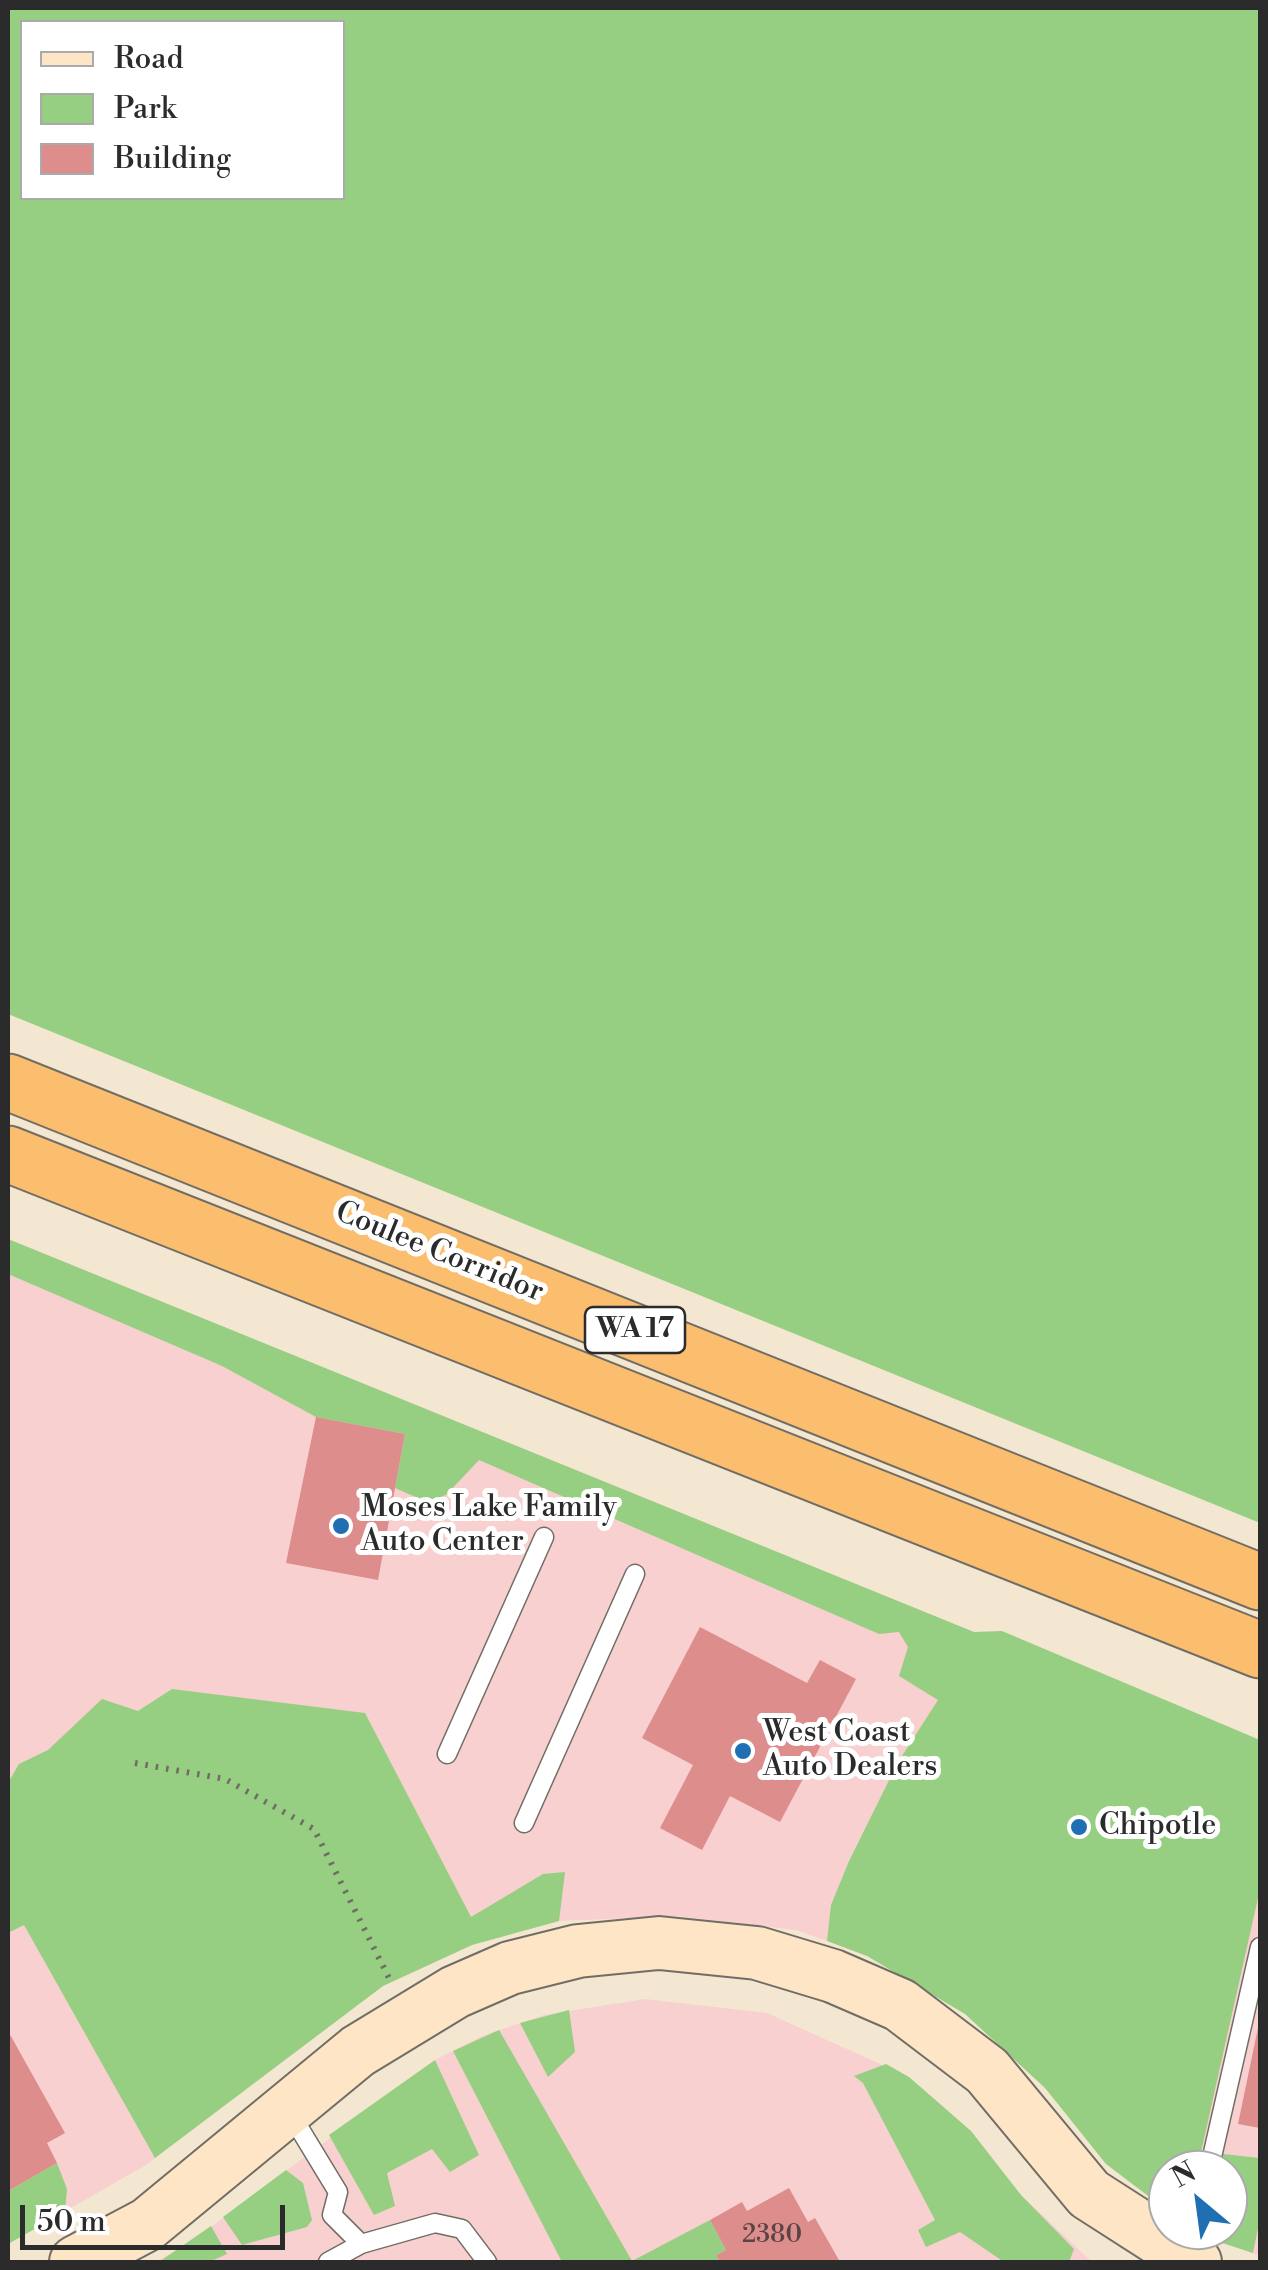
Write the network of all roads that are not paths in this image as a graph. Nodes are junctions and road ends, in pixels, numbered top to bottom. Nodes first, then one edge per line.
1 (8, 1082) edge
2 (8, 1154) edge
3 (544, 1537) dead end
4 (636, 1574) dead end
5 (1260, 1582) edge
6 (1260, 1650) edge
7 (446, 1754) dead end
8 (524, 1823) dead end
9 (1260, 1947) edge
10 (287, 2108) junction
11 (1214, 2150) edge
12 (361, 2244) junction
13 (108, 2250) edge
14 (1190, 2252) edge
15 (328, 2262) edge
16 (487, 2262) edge

1 - 5 highway, Coulee Corridor / WA 17
2 - 6 highway, WA 17
3 - 7 lane
4 - 8 lane
9 - 11 lane
10 - 12 lane
10 - 13 street
10 - 14 street
12 - 15 lane
12 - 16 lane

